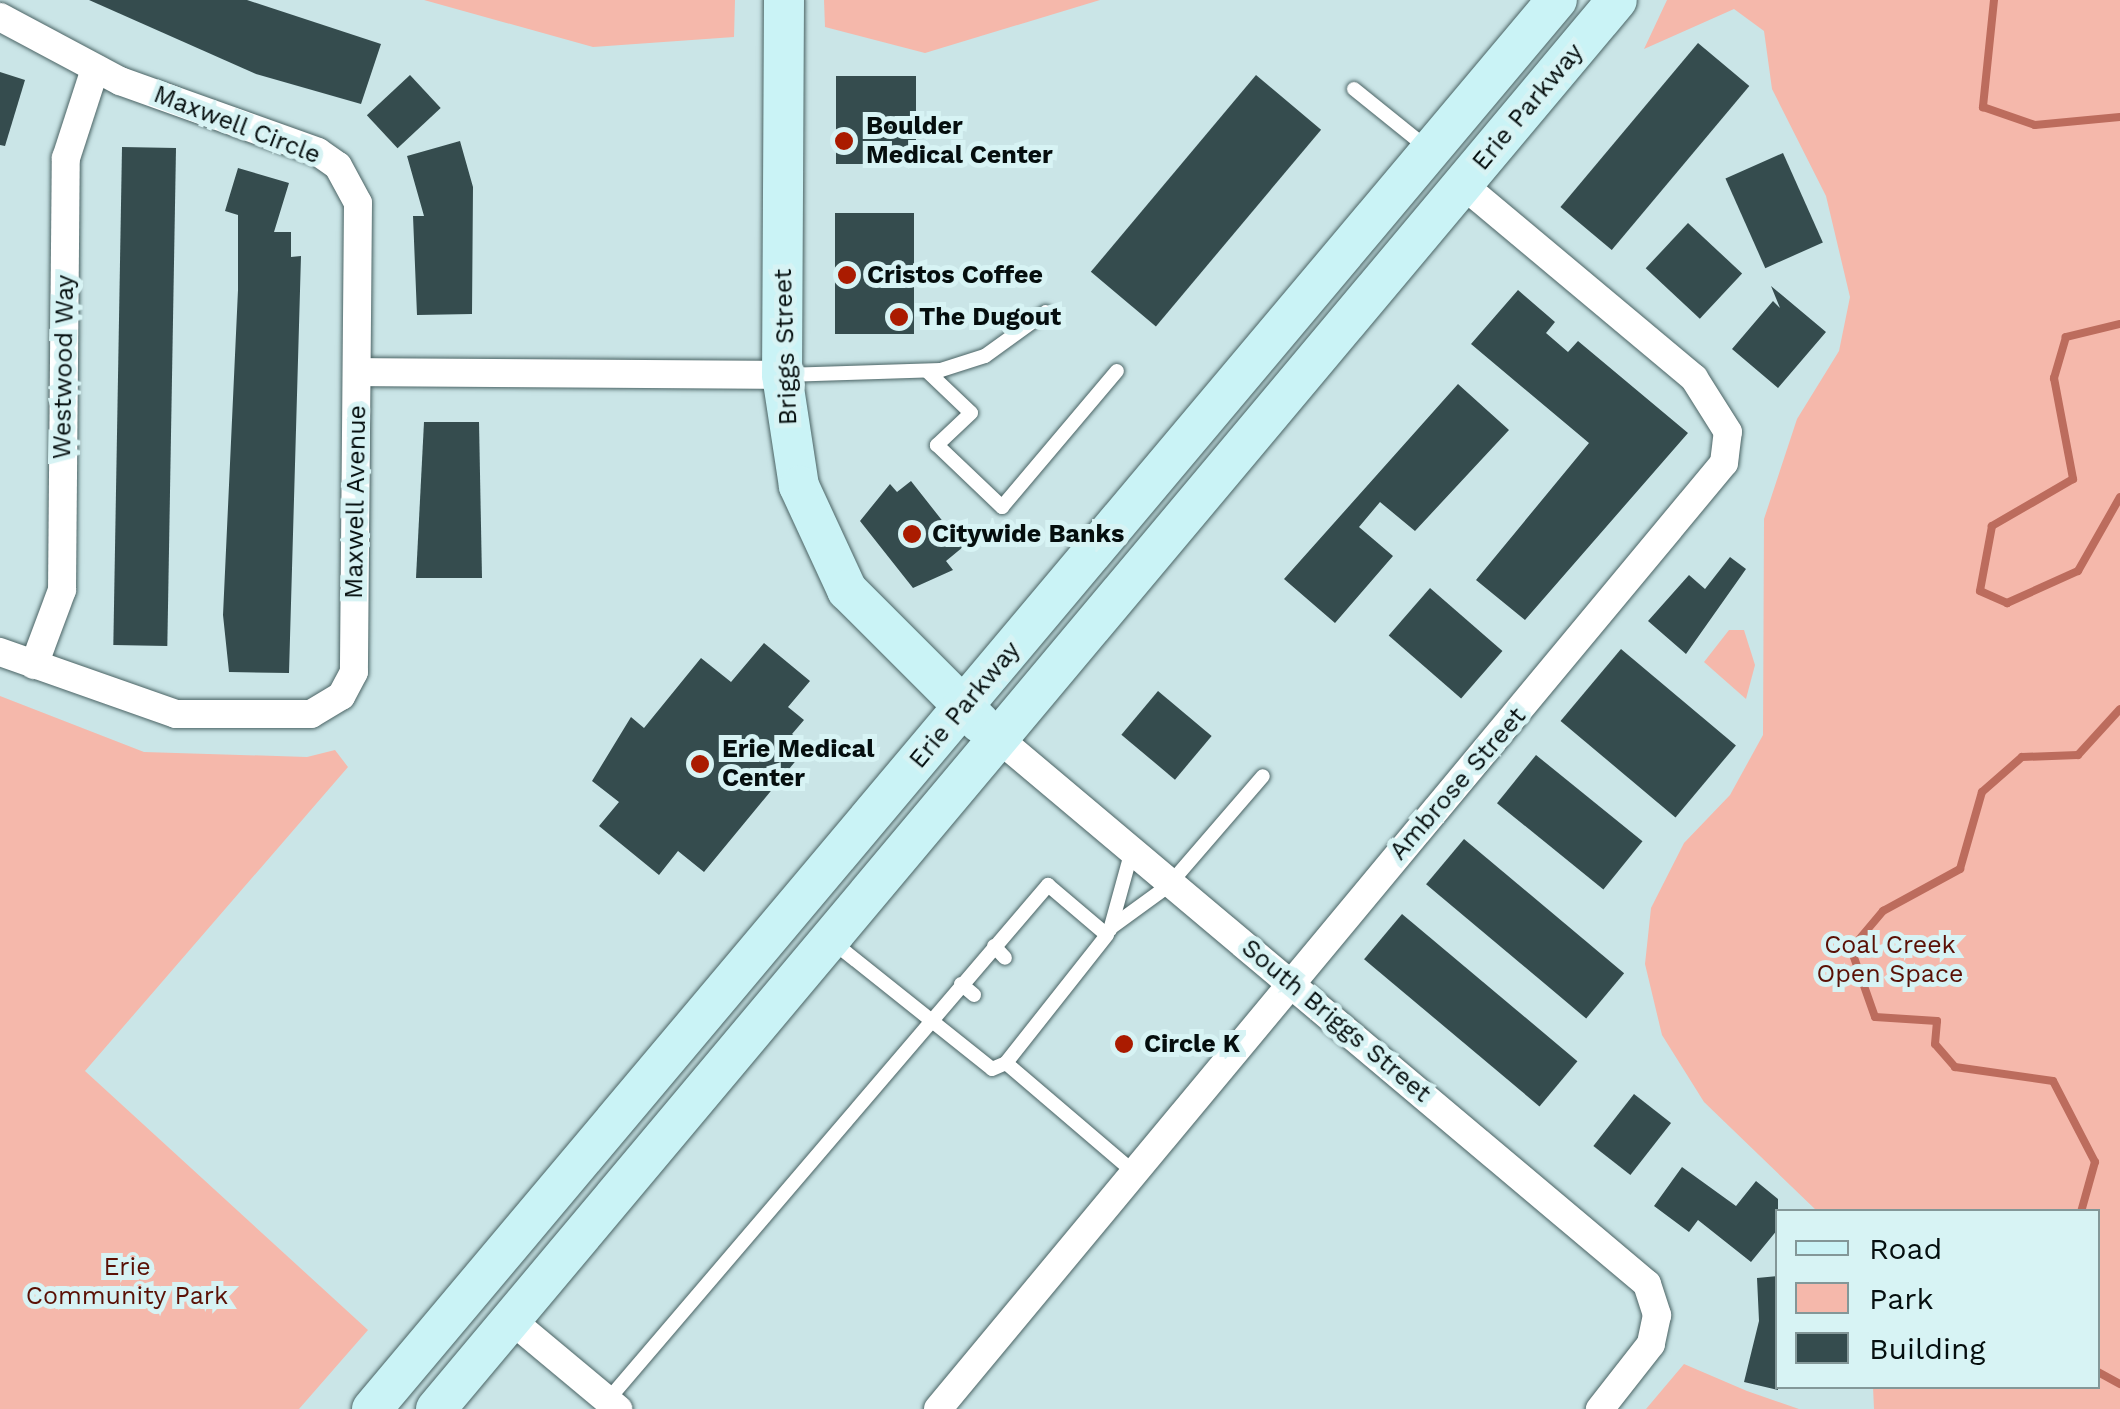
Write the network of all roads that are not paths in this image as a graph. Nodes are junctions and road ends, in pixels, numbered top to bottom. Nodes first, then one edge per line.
1 (784, 0) edge
2 (1557, 0) edge
3 (1617, 0) edge
4 (0, 17) edge
5 (96, 69) junction
6 (1354, 89) dead end
7 (1426, 148) junction
8 (1464, 186) junction
9 (1046, 312) dead end
10 (1117, 370) dead end
11 (358, 372) junction
12 (928, 372) junction
13 (782, 375) junction
14 (0, 652) edge
15 (34, 665) junction
16 (962, 708) junction
17 (998, 738) junction
18 (1263, 776) dead end
19 (1132, 854) junction
20 (1168, 886) junction
21 (1110, 931) junction
22 (830, 939) junction
23 (1292, 981) junction
24 (961, 984) junction
25 (1042, 990) dead end
26 (974, 995) dead end
27 (1054, 1002) junction
28 (930, 1019) junction
29 (1009, 1028) dead end
30 (1023, 1042) junction
31 (1006, 1062) junction
32 (1137, 1175) junction
33 (510, 1320) junction
34 (608, 1406) edge
35 (372, 1409) edge
36 (436, 1409) edge
37 (938, 1409) edge
38 (1600, 1409) edge

1 - 13 main road, Briggs Street
2 - 7 main road, Erie Parkway
3 - 8 main road, Erie Parkway
4 - 5 street, Maxwell Circle
5 - 11 street, Maxwell Circle
5 - 15 street, Westwood Way
6 - 7 lane
7 - 16 main road, Erie Parkway
8 - 17 main road, Erie Parkway
8 - 23 street, Ambrose Street
9 - 12 lane
10 - 12 lane
11 - 13 street, Maxwell Avenue
11 - 15 street, Maxwell Avenue
12 - 13 lane
13 - 16 main road, Briggs Street
14 - 15 street, Maxwell Avenue
16 - 17 main road, Briggs Street
16 - 35 main road, Erie Parkway
17 - 19 street, South Briggs Street
17 - 22 main road, Erie Parkway
18 - 20 lane
19 - 20 street, South Briggs Street
19 - 21 lane
20 - 21 lane
20 - 23 street, South Briggs Street
21 - 24 lane
21 - 27 lane
22 - 28 lane
22 - 33 main road, Erie Parkway
23 - 32 street, Ambrose Street
23 - 38 street, South Briggs Street
24 - 26 lane
24 - 28 lane
25 - 27 lane
27 - 30 lane
28 - 31 lane
28 - 34 lane
29 - 30 lane
30 - 31 lane
31 - 32 lane
32 - 37 street, Ambrose Street
33 - 34 street
33 - 36 main road, Erie Parkway

